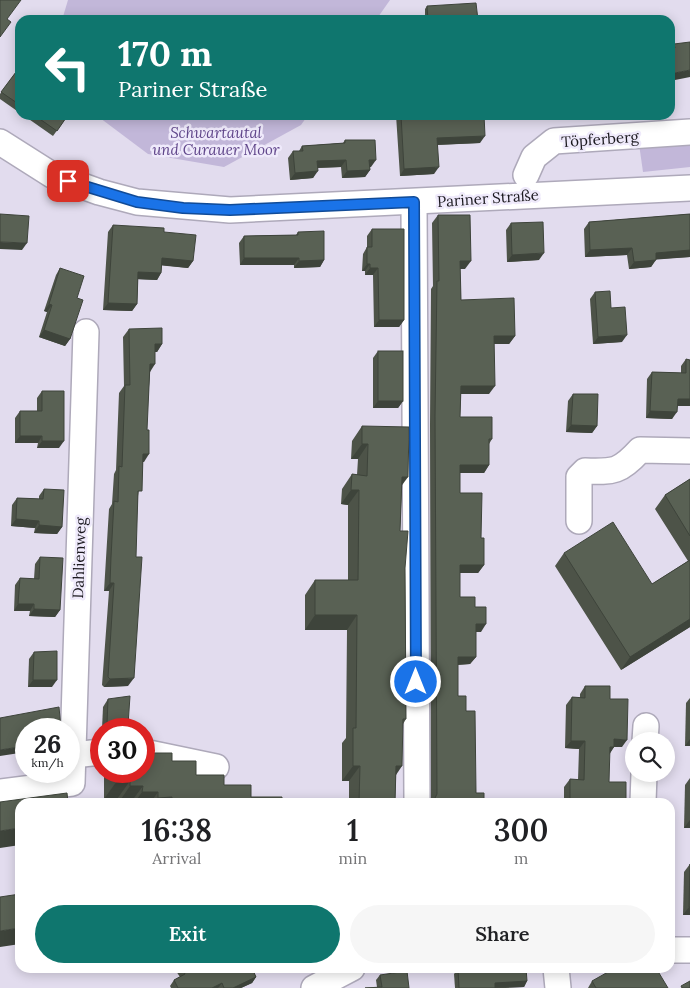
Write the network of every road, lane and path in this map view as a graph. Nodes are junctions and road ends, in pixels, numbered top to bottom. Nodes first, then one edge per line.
1 (690, 132) edge
2 (0, 142) edge
3 (526, 175) dead end
4 (690, 188) edge
5 (414, 202) junction
6 (86, 332) dead end
7 (690, 451) edge
8 (579, 521) dead end
9 (73, 718) edge
10 (155, 754) edge
11 (216, 767) dead end
12 (644, 782) edge
13 (72, 783) edge
14 (0, 792) edge
15 (417, 798) edge
16 (643, 798) edge
17 (675, 950) edge
18 (690, 950) edge
19 (342, 973) edge
20 (556, 973) edge
21 (314, 988) edge
22 (558, 988) edge

1 - 3 street, Töpferberg
2 - 5 street, Pariner Straße
4 - 5 street, Pariner Straße
5 - 15 street
6 - 9 street, Dahlienweg
7 - 8 street
10 - 11 street
12 - 16 street
13 - 14 street, Dahlienweg
17 - 18 street
19 - 21 street
20 - 22 street

